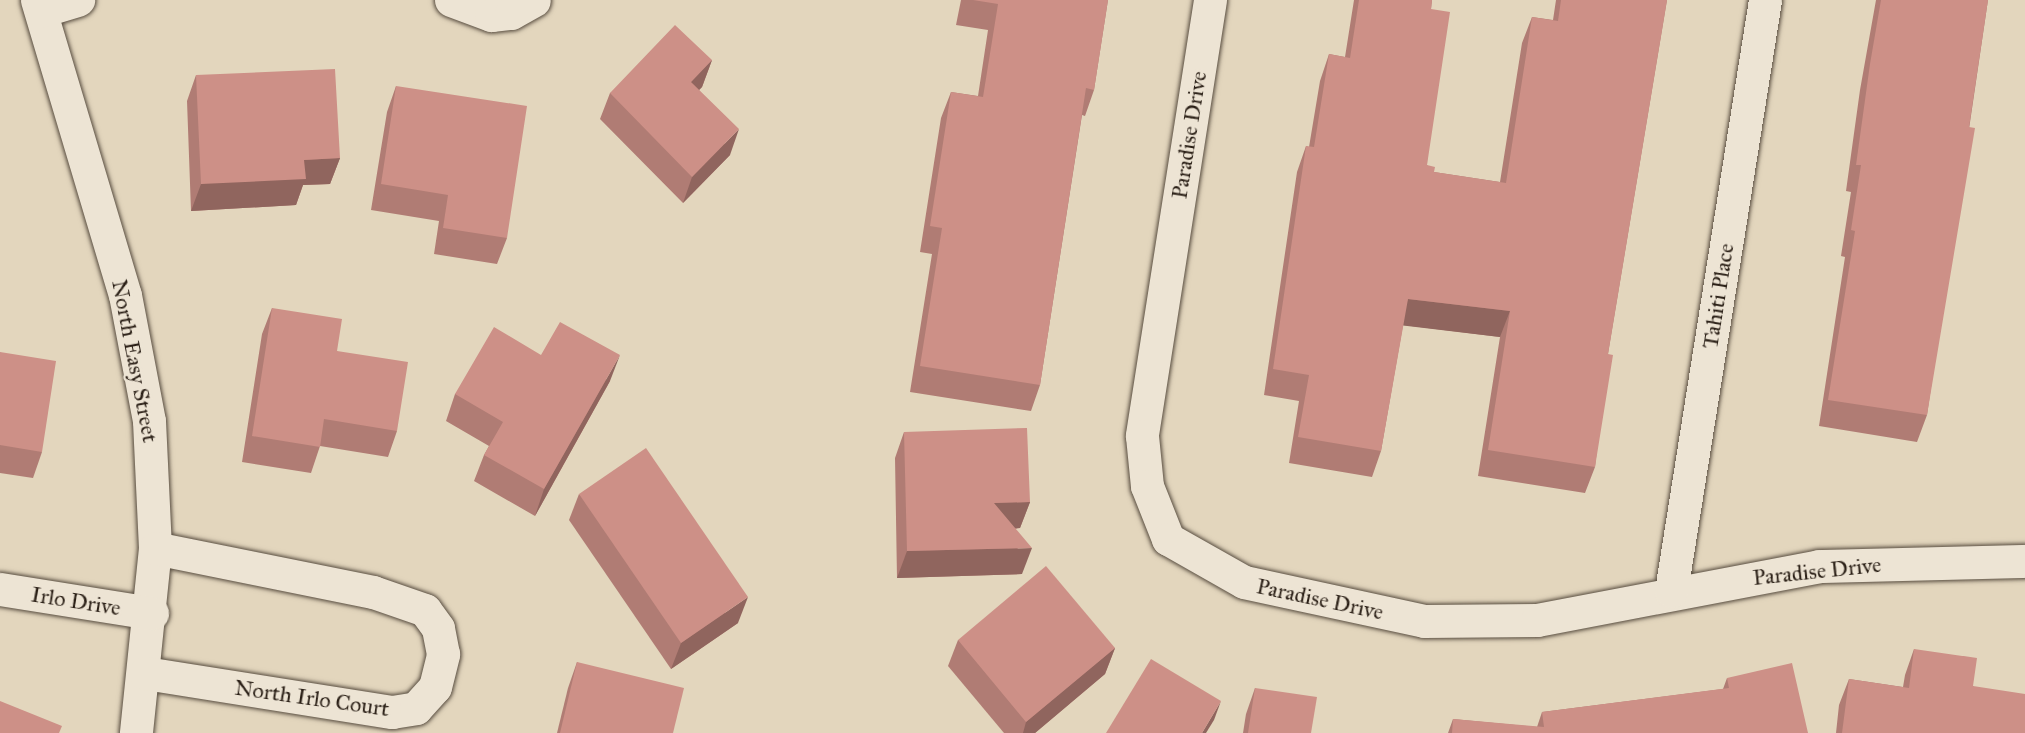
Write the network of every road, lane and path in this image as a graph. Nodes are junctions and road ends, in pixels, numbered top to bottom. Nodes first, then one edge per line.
1 (78, 0) edge
2 (451, 0) edge
3 (534, 0) edge
4 (1210, 0) edge
5 (1765, 0) edge
6 (39, 6) edge
7 (155, 548) junction
8 (2025, 561) edge
9 (0, 589) edge
10 (1671, 591) junction
11 (152, 613) junction
12 (145, 673) junction
13 (136, 733) edge

1 - 6 street
2 - 3 street
4 - 10 street, Paradise Drive
5 - 10 street, Tahiti Place
6 - 7 street, North Easy Street
7 - 11 street, North Easy Street
7 - 12 street, North Irlo Court
8 - 10 street, Paradise Drive
9 - 11 street, Irlo Drive
11 - 12 street, North Easy Street
12 - 13 street, North Easy Street

